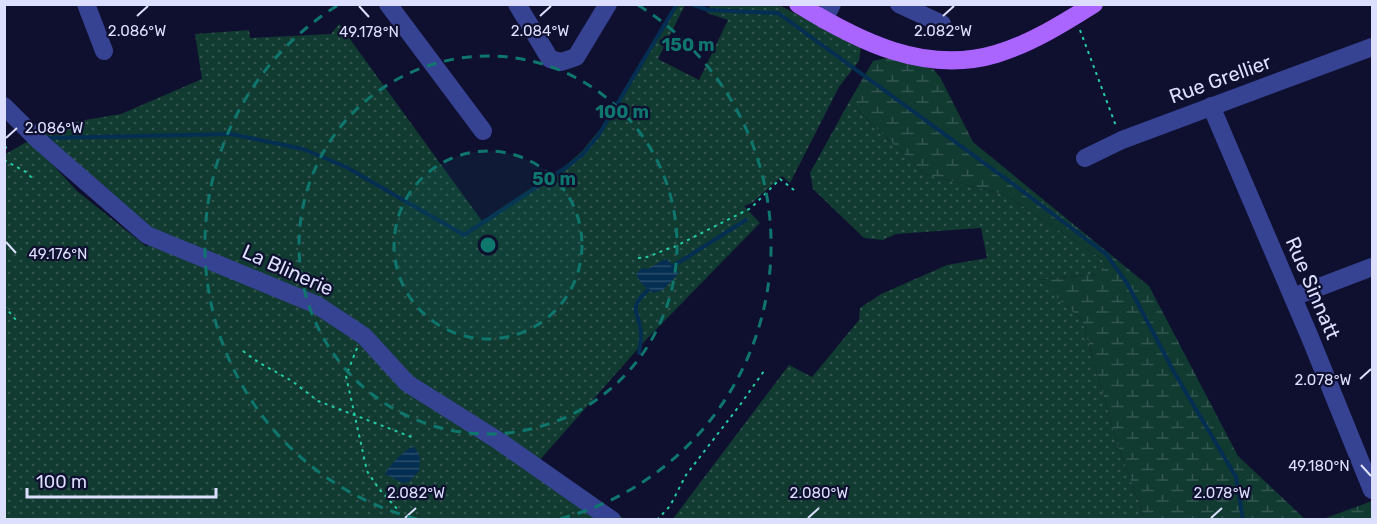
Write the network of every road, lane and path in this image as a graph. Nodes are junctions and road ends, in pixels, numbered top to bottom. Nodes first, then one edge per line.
1 (86, 4) edge
2 (388, 4) edge
3 (517, 4) edge
4 (608, 4) edge
5 (798, 4) edge
6 (899, 4) edge
7 (1093, 5) edge
8 (828, 12) edge
9 (1075, 16) junction
10 (942, 24) dead end
11 (1372, 46) edge
12 (104, 51) dead end
13 (4, 106) edge
14 (1211, 106) junction
15 (483, 131) dead end
16 (1122, 140) junction
17 (1085, 158) dead end
18 (4, 160) edge
19 (34, 180) dead end
20 (794, 190) dead end
21 (638, 258) dead end
22 (1372, 267) edge
23 (1293, 297) junction
24 (4, 306) edge
25 (17, 321) dead end
26 (363, 336) junction
27 (243, 351) dead end
28 (764, 371) dead end
29 (353, 414) junction
30 (414, 438) dead end
31 (1372, 490) edge
32 (400, 512) dead end
33 (612, 519) edge
34 (657, 519) edge

1 - 12 street
2 - 15 street
3 - 4 street
5 - 8 main road
6 - 10 street
7 - 9 main road
8 - 9 main road
9 - 16 path
11 - 14 street, Rue Grellier
13 - 26 street, La Blinerie
14 - 16 street, Rue Grellier
14 - 23 street, Rue Sinnatt
16 - 17 street, Rue Grellier
18 - 19 path
20 - 21 path
22 - 23 street
23 - 31 street, Rue Sinnatt
24 - 25 path
26 - 29 path
26 - 33 street, La Blinerie
27 - 29 path
28 - 34 path
29 - 30 path
29 - 32 path

